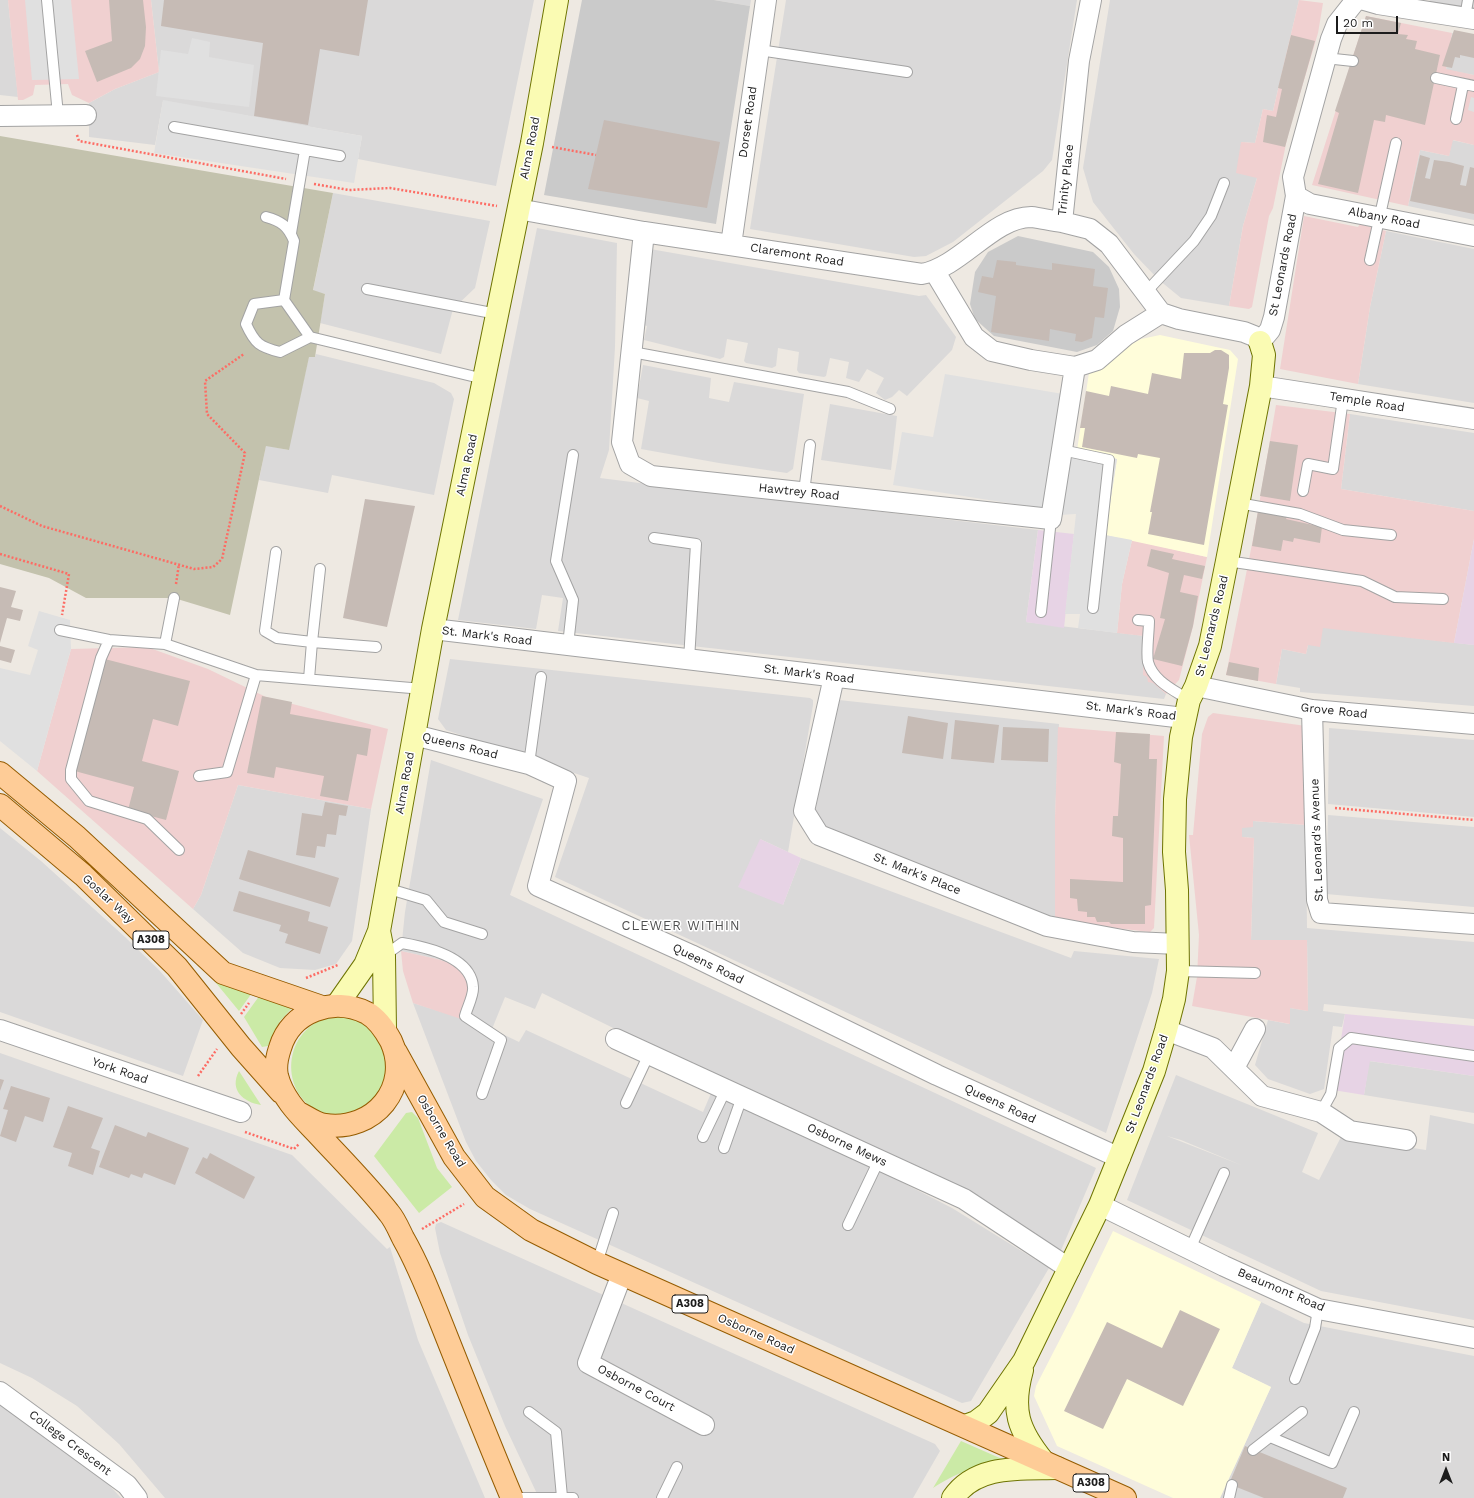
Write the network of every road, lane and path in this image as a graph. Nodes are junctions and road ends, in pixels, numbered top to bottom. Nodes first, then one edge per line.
1 (47, 0) edge
2 (557, 0) edge
3 (766, 0) edge
4 (1091, 0) edge
5 (1356, 0) edge
6 (1364, 0) edge
7 (1469, 12) edge
8 (758, 50) junction
9 (1325, 58) junction
10 (1353, 61) dead end
11 (907, 72) dead end
12 (1436, 78) dead end
13 (1463, 85) junction
14 (1474, 86) edge
15 (58, 115) junction
16 (86, 115) dead end
17 (0, 116) edge
18 (1456, 119) dead end
19 (174, 127) dead end
20 (532, 143) junction
21 (1396, 143) dead end
22 (305, 150) junction
23 (596, 155) dead end
24 (340, 156) dead end
25 (1224, 184) dead end
26 (1296, 196) junction
27 (518, 209) junction
28 (266, 217) dead end
29 (1379, 217) junction
30 (1062, 222) junction
31 (644, 232) junction
32 (291, 233) junction
33 (1474, 236) edge
34 (731, 245) junction
35 (1370, 260) dead end
36 (935, 272) junction
37 (367, 289) dead end
38 (1146, 292) junction
39 (284, 300) junction
40 (1161, 312) junction
41 (497, 314) junction
42 (310, 337) junction
43 (1260, 342) junction
44 (632, 352) junction
45 (244, 354) dead end
46 (1075, 367) junction
47 (484, 379) junction
48 (1261, 386) junction
49 (1343, 399) junction
50 (890, 409) dead end
51 (1474, 419) edge
52 (810, 445) dead end
53 (1062, 450) junction
54 (573, 455) dead end
55 (1303, 491) dead end
56 (804, 492) junction
57 (1238, 502) junction
58 (0, 506) edge
59 (1050, 519) junction
60 (1391, 535) dead end
61 (654, 538) dead end
62 (276, 552) dead end
63 (0, 554) edge
64 (1228, 561) junction
65 (179, 564) junction
66 (320, 569) dead end
67 (174, 598) joint
68 (1443, 599) dead end
69 (1093, 608) dead end
70 (1041, 612) dead end
71 (1138, 620) dead end
72 (433, 629) junction
73 (60, 630) joint
74 (109, 640) junction
75 (312, 642) junction
76 (165, 644) junction
77 (568, 645) junction
78 (376, 647) dead end
79 (689, 660) junction
80 (256, 675) junction
81 (541, 677) dead end
82 (834, 677) junction
83 (309, 679) junction
84 (423, 689) junction
85 (1190, 701) junction
86 (1312, 710) junction
87 (1474, 724) edge
88 (414, 735) junction
89 (529, 764) junction
90 (0, 773) edge
91 (199, 776) dead end
92 (0, 805) edge
93 (1315, 806) junction
94 (1474, 820) edge
95 (178, 850) dead end
96 (386, 888) junction
97 (1474, 924) edge
98 (379, 931) junction
99 (482, 934) dead end
100 (1178, 944) junction
101 (384, 956) junction
102 (1178, 971) junction
103 (1255, 973) dead end
104 (330, 1006) junction
105 (1255, 1029) dead end
106 (0, 1030) edge
107 (385, 1030) junction
108 (1166, 1030) junction
109 (616, 1039) dead end
110 (396, 1052) junction
111 (649, 1054) junction
112 (1474, 1056) edge
113 (1234, 1068) junction
114 (734, 1093) junction
115 (482, 1094) dead end
116 (283, 1095) junction
117 (626, 1103) dead end
118 (241, 1112) joint
119 (1321, 1112) junction
120 (299, 1113) junction
121 (315, 1131) junction
122 (703, 1136) dead end
123 (1406, 1140) dead end
124 (724, 1148) dead end
125 (1120, 1158) junction
126 (879, 1160) junction
127 (1224, 1173) dead end
128 (482, 1193) junction
129 (1100, 1205) junction
130 (613, 1213) dead end
131 (848, 1225) dead end
132 (404, 1240) junction
133 (1190, 1249) junction
134 (597, 1263) junction
135 (1070, 1269) junction
136 (622, 1274) junction
137 (1318, 1309) junction
138 (1474, 1338) edge
139 (1024, 1362) junction
140 (1295, 1379) dead end
141 (0, 1392) edge
142 (529, 1412) dead end
143 (1302, 1412) dead end
144 (1354, 1412) dead end
145 (704, 1425) dead end
146 (965, 1426) junction
147 (1270, 1437) junction
148 (1253, 1450) dead end
149 (1050, 1465) junction
150 (677, 1467) dead end
151 (1232, 1485) dead end
152 (562, 1497) junction
153 (137, 1498) edge
154 (512, 1498) edge
155 (573, 1498) edge
156 (662, 1498) edge
157 (953, 1498) edge
158 (1125, 1498) edge
159 (1229, 1498) edge

1 - 15 lane
2 - 20 street, Alma Road
3 - 8 street, Dorset Road
4 - 30 street, Trinity Place
5 - 9 street, St Leonards Road
6 - 7 street
8 - 11 lane
8 - 34 street, Dorset Road
9 - 10 lane
9 - 26 street, St Leonards Road
12 - 13 lane
13 - 14 lane
13 - 18 lane
15 - 16 street
15 - 17 street
19 - 22 lane
20 - 23 path
20 - 27 street, Alma Road
21 - 29 lane
22 - 24 lane
22 - 32 lane
25 - 38 lane
26 - 29 street, Albany Road
26 - 43 street, St Leonards Road
27 - 31 street, Claremont Road
27 - 41 street, Alma Road
28 - 32 lane
29 - 33 street, Albany Road
29 - 35 lane
30 - 36 street, Claremont Road
30 - 38 street, Trinity Place
31 - 34 street, Claremont Road
31 - 44 street, Hawtrey Road
32 - 39 lane
34 - 36 street, Claremont Road
36 - 46 street
37 - 41 lane
38 - 40 street, Trinity Place
39 - 42 lane
39 - 42 lane
40 - 43 street, Trinity Place
40 - 46 street
41 - 47 street, Alma Road
42 - 47 lane
43 - 48 street, St Leonards Road
44 - 50 lane
44 - 56 street, Hawtrey Road
45 - 65 path
46 - 53 street
47 - 72 street, Alma Road
48 - 49 street, Temple Road
48 - 57 street, St Leonards Road
49 - 51 street, Temple Road
49 - 55 lane
52 - 56 lane
53 - 59 street
53 - 69 lane
54 - 77 lane
56 - 59 street, Hawtrey Road
57 - 60 lane
57 - 64 street, St Leonards Road
58 - 65 path
59 - 70 lane
61 - 79 lane
62 - 75 lane
63 - 73 path
64 - 68 lane
64 - 85 street, St Leonards Road
65 - 67 path
66 - 75 lane
67 - 76 lane
71 - 85 lane
72 - 77 street, St. Mark's Road
72 - 84 street, Alma Road
73 - 74 lane
74 - 76 lane
74 - 95 lane
75 - 78 lane
75 - 83 lane
76 - 80 lane
77 - 79 street, St. Mark's Road
79 - 82 street, St. Mark's Road
80 - 83 lane
80 - 91 lane
81 - 89 lane
82 - 85 street, St. Mark's Road
82 - 100 street, St. Mark's Place
83 - 84 lane
84 - 88 street, Alma Road
85 - 86 street, Grove Road
85 - 100 street, St Leonards Road
86 - 87 street, Grove Road
86 - 93 street, St. Leonard's Avenue
88 - 89 street, Queens Road
88 - 96 street, Alma Road
89 - 125 street, Queens Road
90 - 104 main road, Goslar Way / A308
92 - 116 main road, Goslar Way / A308
93 - 94 path
93 - 97 street, St. Leonard's Avenue
96 - 98 street, Alma Road
96 - 99 lane
98 - 101 street, Alma Road
98 - 104 street, Alma Road
100 - 102 street, St Leonards Road
101 - 107 street, Alma Road
101 - 115 lane
102 - 103 lane
102 - 108 street, St Leonards Road
104 - 107 main road, A308
104 - 116 main road, A308
105 - 113 street
106 - 118 street, York Road
107 - 110 main road, A308
108 - 113 street
108 - 125 street, St Leonards Road
109 - 111 street, Osborne Mews
110 - 120 main road, A308
110 - 128 main road, Osborne Road / A308
111 - 114 street, Osborne Mews
111 - 117 lane
112 - 119 lane
113 - 119 street
114 - 122 lane
114 - 124 lane
114 - 126 street, Osborne Mews
116 - 120 main road, A308
118 - 121 path
119 - 123 street
120 - 121 main road, A308
121 - 132 main road, A308
125 - 129 street, St Leonards Road
126 - 131 lane
126 - 135 street, Osborne Mews
127 - 133 lane
128 - 132 path
128 - 134 main road, Osborne Road / A308
129 - 133 street, Beaumont Road
129 - 135 street, St Leonards Road
130 - 134 lane
132 - 154 main road, A308
133 - 137 street, Beaumont Road
134 - 136 main road, Osborne Road / A308
135 - 139 street, St Leonards Road
136 - 145 street, Osborne Court
136 - 146 main road, Osborne Road / A308
137 - 138 street, Beaumont Road
137 - 140 lane
139 - 146 street, St Leonards Road
139 - 149 street, St Leonards Road
141 - 153 street, College Crescent
142 - 152 lane
143 - 147 lane
144 - 147 lane
146 - 149 main road, Osborne Road / A308
147 - 148 lane
149 - 157 street
149 - 158 main road, Osborne Road / A308
150 - 156 lane
151 - 159 lane
152 - 154 lane
152 - 155 lane

